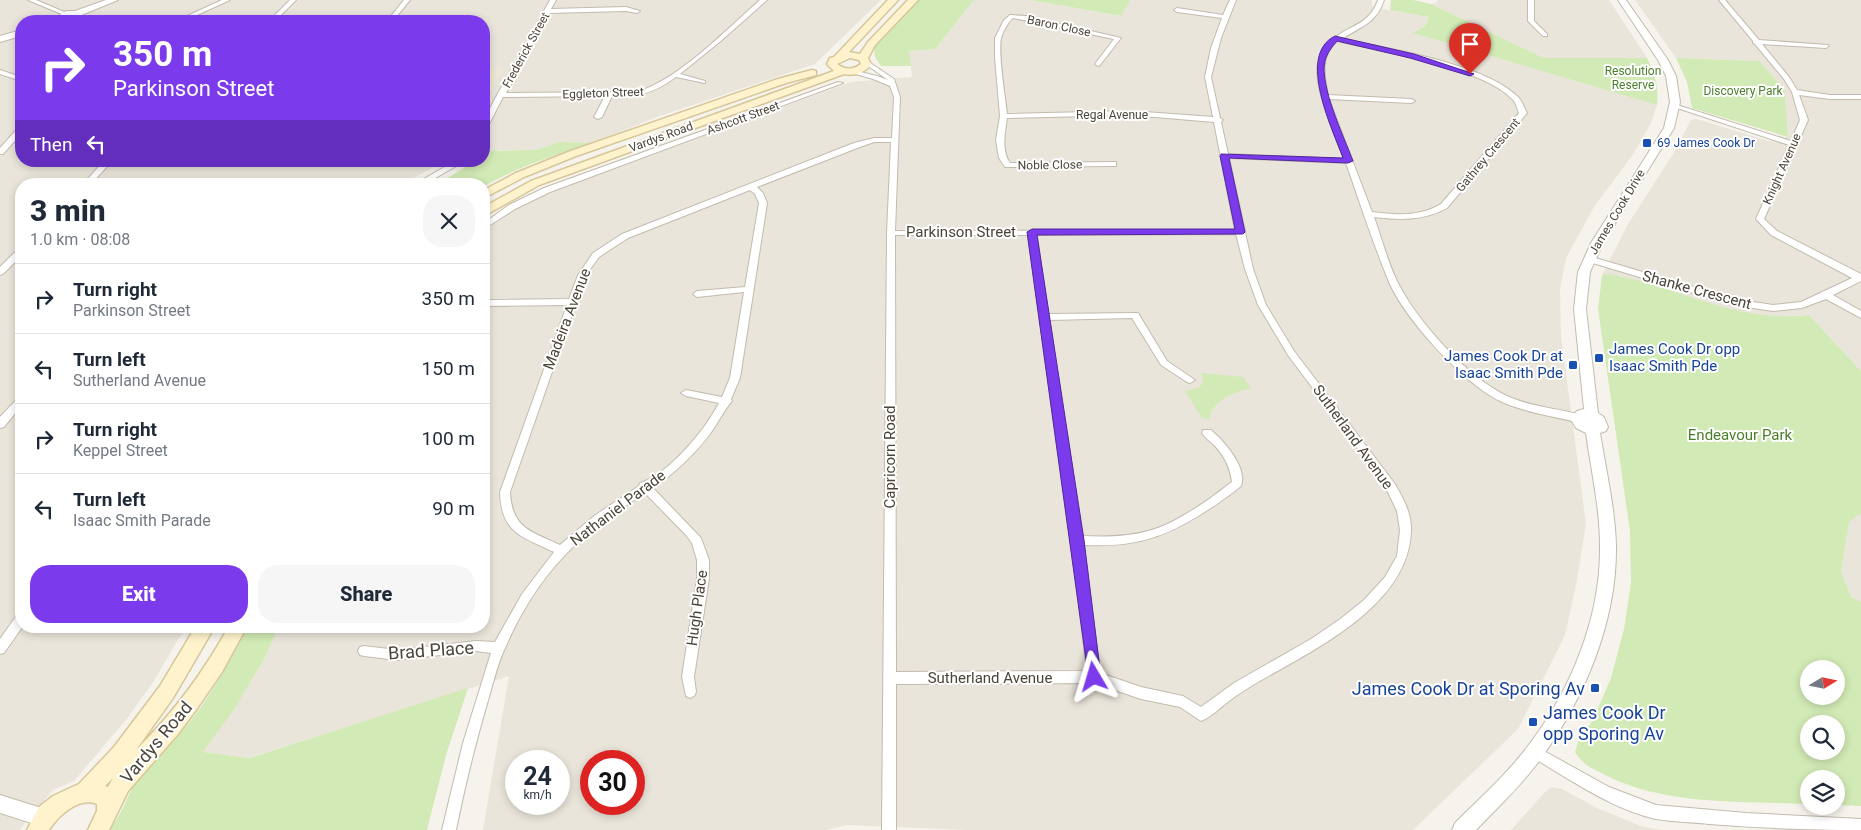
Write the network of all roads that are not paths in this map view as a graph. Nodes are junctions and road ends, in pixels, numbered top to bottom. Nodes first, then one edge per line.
1 (31, 0) edge
2 (114, 0) edge
3 (227, 0) edge
4 (293, 0) edge
5 (407, 0) edge
6 (553, 0) edge
7 (764, 0) edge
8 (893, 0) edge
9 (914, 0) edge
10 (1233, 0) edge
11 (1381, 0) edge
12 (1531, 0) edge
13 (1622, 0) edge
14 (1722, 0) edge
15 (1177, 10) dead end
16 (548, 11) junction
17 (637, 11) dead end
18 (56, 15) edge
19 (75, 15) edge
20 (193, 15) edge
21 (278, 15) edge
22 (395, 15) edge
23 (1225, 17) junction
24 (15, 34) edge
25 (1545, 35) dead end
26 (0, 39) edge
27 (1335, 39) junction
28 (1755, 42) junction
29 (1826, 46) dead end
30 (865, 60) junction
31 (836, 61) junction
32 (1098, 64) dead end
33 (0, 72) edge
34 (847, 72) junction
35 (675, 75) junction
36 (15, 77) edge
37 (15, 79) edge
38 (0, 82) edge
39 (704, 82) dead end
40 (840, 83) dead end
41 (894, 86) junction
42 (1795, 92) junction
43 (500, 95) junction
44 (609, 95) junction
45 (1325, 97) junction
46 (1861, 97) edge
47 (1411, 101) dead end
48 (1675, 106) junction
49 (490, 114) edge
50 (1004, 116) junction
51 (598, 117) dead end
52 (1219, 120) junction
53 (15, 136) edge
54 (896, 140) junction
55 (1794, 144) junction
56 (0, 152) edge
57 (1224, 156) junction
58 (1348, 161) junction
59 (1114, 164) dead end
60 (103, 167) edge
61 (450, 167) edge
62 (92, 178) edge
63 (430, 178) edge
64 (752, 187) junction
65 (490, 192) edge
66 (490, 208) edge
67 (1369, 214) junction
68 (490, 223) edge
69 (1032, 232) junction
70 (1240, 232) junction
71 (891, 233) junction
72 (15, 257) edge
73 (1589, 259) junction
74 (0, 272) edge
75 (1860, 278) edge
76 (750, 289) junction
77 (697, 294) dead end
78 (1826, 296) junction
79 (572, 302) junction
80 (490, 303) edge
81 (1861, 315) edge
82 (1044, 317) junction
83 (1190, 380) dead end
84 (686, 393) dead end
85 (727, 401) junction
86 (15, 407) edge
87 (1577, 418) joint
88 (1592, 422) junction
89 (0, 424) edge
90 (1207, 433) dead end
91 (644, 486) junction
92 (1077, 540) junction
93 (562, 551) junction
94 (6, 632) edge
95 (202, 633) edge
96 (234, 633) edge
97 (498, 648) junction
98 (0, 649) edge
99 (364, 651) dead end
100 (1094, 677) junction
101 (889, 678) junction
102 (690, 692) dead end
103 (1535, 752) junction
104 (86, 791) junction
105 (0, 804) edge
106 (108, 808) junction
107 (41, 824) edge
108 (1861, 826) edge
109 (98, 830) edge
110 (449, 830) edge
111 (889, 830) edge
112 (1462, 830) edge

1 - 18 street
2 - 19 street
3 - 20 street
4 - 21 street
5 - 22 street
6 - 16 street, Frederick Street
7 - 35 street, Eggleton Street
8 - 31 main road, Vardys Road
9 - 30 main road
10 - 23 street, Sutherland Avenue
11 - 27 street
12 - 25 street
13 - 48 street, James Cook Drive
14 - 28 street, Knight Avenue
15 - 23 street
16 - 17 street
16 - 43 street, Frederick Street
23 - 52 street, Sutherland Avenue
24 - 26 street
27 - 45 street
27 - 67 street, Gathrey Crescent
28 - 29 street
28 - 42 street, Knight Avenue
30 - 31 main road
30 - 34 main road, Vardys Road
30 - 41 street
31 - 34 main road
31 - 65 main road, Vardys Road
32 - 50 street, Baron Close
33 - 36 street
34 - 41 street
34 - 66 main road, Vardys Road
35 - 39 street
35 - 44 street, Eggleton Street
37 - 38 street
40 - 68 street, Ashcott Street
41 - 54 street, Capricorn Road
42 - 46 street
42 - 55 street, Knight Avenue
43 - 44 street, Eggleton Street
43 - 49 street, Frederick Street
44 - 51 street
45 - 47 street
45 - 58 street
48 - 55 street
48 - 73 street, James Cook Drive
50 - 52 street, Regal Avenue
50 - 59 street, Noble Close
52 - 57 street, Sutherland Avenue
53 - 56 street
54 - 64 street, Madeira Avenue
54 - 71 street, Capricorn Road
55 - 75 street, Knight Avenue
57 - 58 street
57 - 70 street, Sutherland Avenue
58 - 67 street
60 - 62 street
61 - 63 street
64 - 76 street, Nathaniel Parade
64 - 79 street, Madeira Avenue
67 - 87 street
69 - 70 street, Parkinson Street
69 - 71 street, Parkinson Street
69 - 82 street
70 - 100 street, Sutherland Avenue
71 - 101 street, Capricorn Road
72 - 74 street
73 - 78 street, Shanke Crescent
73 - 88 street, James Cook Drive
75 - 78 street, Shanke Crescent
76 - 77 street
76 - 85 street, Nathaniel Parade
78 - 81 street
79 - 80 street
79 - 93 street, Madeira Avenue
82 - 83 street
82 - 92 street
84 - 85 street
85 - 91 street, Nathaniel Parade
86 - 89 street
87 - 88 street
88 - 103 street, James Cook Drive
90 - 92 street
91 - 93 street, Nathaniel Parade
91 - 102 street, Hugh Place
92 - 100 street
93 - 97 street, Nathaniel Parade
94 - 98 street
95 - 104 main road, Vardys Road
96 - 106 main road, Vardys Road
97 - 99 street, Brad Place
97 - 110 street, Nathaniel Parade
100 - 101 street, Sutherland Avenue
101 - 111 street, Capricorn Road
103 - 108 street
103 - 112 street, James Cook Drive
104 - 106 main road
104 - 107 main road
105 - 107 street
106 - 109 main road, Vardys Road

